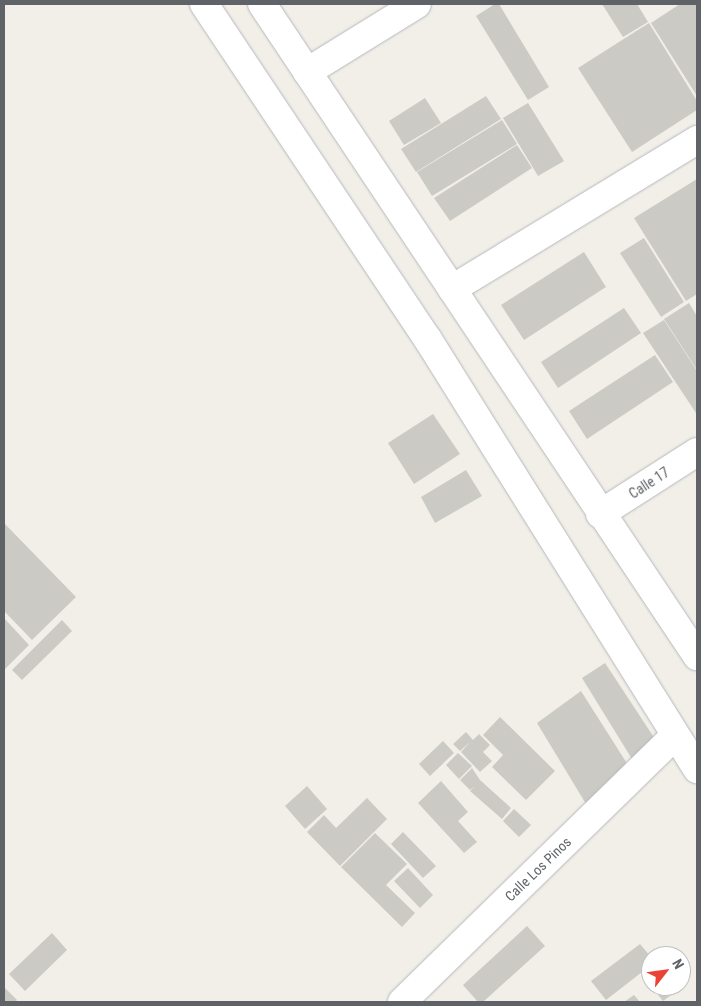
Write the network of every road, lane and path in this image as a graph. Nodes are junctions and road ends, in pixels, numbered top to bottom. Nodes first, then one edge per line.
1 (204, 4) edge
2 (262, 4) edge
3 (417, 4) edge
4 (307, 72) junction
5 (697, 140) edge
6 (452, 289) junction
7 (697, 452) edge
8 (600, 514) junction
9 (697, 656) edge
10 (675, 736) junction
11 (697, 769) edge
12 (402, 1002) edge

1 - 10 street
2 - 4 street
3 - 4 street
4 - 6 street
5 - 6 street
6 - 8 street
7 - 8 street, Calle 17
8 - 9 street
10 - 11 street
10 - 12 street, Calle Los Pinos

